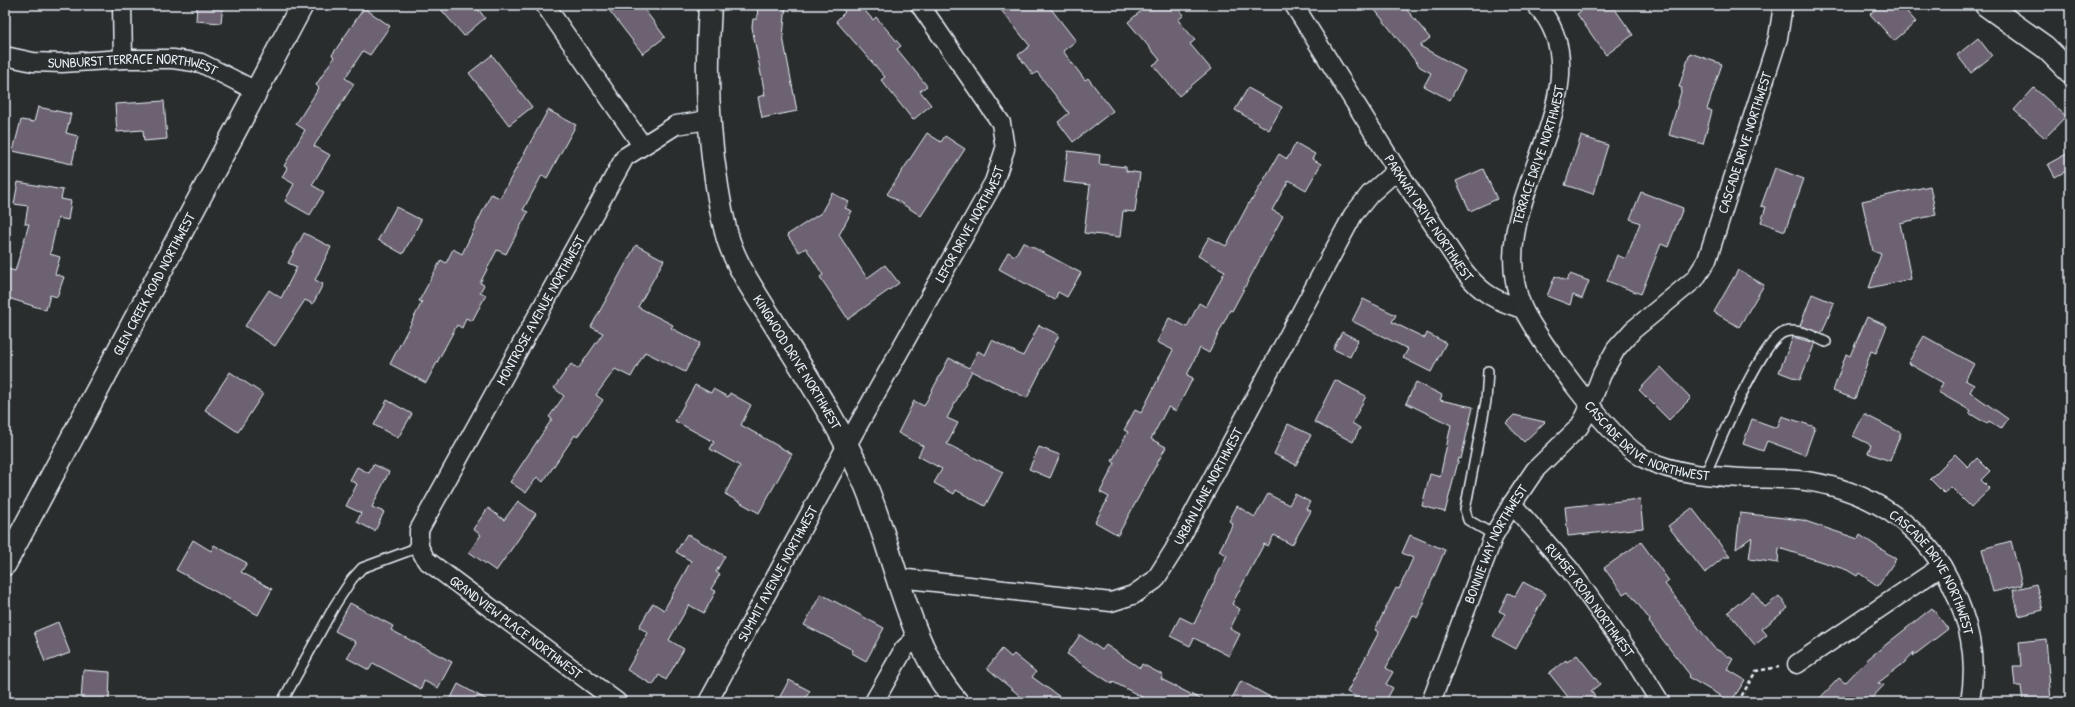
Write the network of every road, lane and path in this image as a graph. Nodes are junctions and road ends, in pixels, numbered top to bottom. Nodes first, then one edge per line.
1 (122, 5) edge
2 (302, 5) edge
3 (545, 5) edge
4 (710, 5) edge
5 (920, 5) edge
6 (1294, 5) edge
7 (1536, 5) edge
8 (1782, 5) edge
9 (1986, 5) edge
10 (5, 56) edge
11 (123, 59) junction
12 (2070, 72) edge
13 (256, 91) junction
14 (708, 120) junction
15 (642, 144) junction
16 (1397, 170) junction
17 (1523, 309) junction
18 (1826, 342) dead end
19 (1488, 370) dead end
20 (1590, 404) junction
21 (847, 444) junction
22 (1705, 475) junction
23 (1512, 504) junction
24 (1494, 535) junction
25 (419, 547) junction
26 (5, 563) edge
27 (1942, 566) junction
28 (899, 578) junction
29 (918, 636) junction
30 (1797, 664) joint
31 (282, 702) edge
32 (617, 702) edge
33 (708, 702) edge
34 (874, 702) edge
35 (957, 702) edge
36 (1431, 702) edge
37 (1660, 702) edge
38 (1738, 702) edge
39 (1970, 702) edge

1 - 11 street
2 - 13 street, GLEN CREEK ROAD NORTHWEST
3 - 15 street
4 - 14 street, KINGWOOD DRIVE NORTHWEST
5 - 21 street, LEFOR DRIVE NORTHWEST
6 - 16 street, PARKWAY DRIVE NORTHWEST
7 - 17 street, TERRACE DRIVE NORTHWEST
8 - 20 street, CASCADE DRIVE NORTHWEST
9 - 12 street
10 - 11 street, SUNBURST TERRACE NORTHWEST
11 - 13 street, SUNBURST TERRACE NORTHWEST
13 - 26 street, GLEN CREEK ROAD NORTHWEST
14 - 15 street, MONTROSE AVENUE NORTHWEST
14 - 21 street, KINGWOOD DRIVE NORTHWEST
15 - 25 street, MONTROSE AVENUE NORTHWEST
16 - 17 street, PARKWAY DRIVE NORTHWEST
16 - 28 street, URBAN LANE NORTHWEST
17 - 20 street
18 - 22 lane
19 - 24 lane
20 - 22 street, CASCADE DRIVE NORTHWEST
20 - 23 street, BONNIE WAY NORTHWEST
21 - 28 street, KINGWOOD DRIVE NORTHWEST
21 - 33 street, SUMMIT AVENUE NORTHWEST
22 - 27 street, CASCADE DRIVE NORTHWEST
23 - 24 street, BONNIE WAY NORTHWEST
23 - 37 street, RUMSEY ROAD NORTHWEST
24 - 36 street, BONNIE WAY NORTHWEST
25 - 31 lane
25 - 32 street, GRANDVIEW PLACE NORTHWEST
27 - 30 street
27 - 39 street, CASCADE DRIVE NORTHWEST
28 - 29 street, KINGWOOD DRIVE NORTHWEST
29 - 34 street
29 - 35 street, KINGWOOD DRIVE NORTHWEST
30 - 38 path

